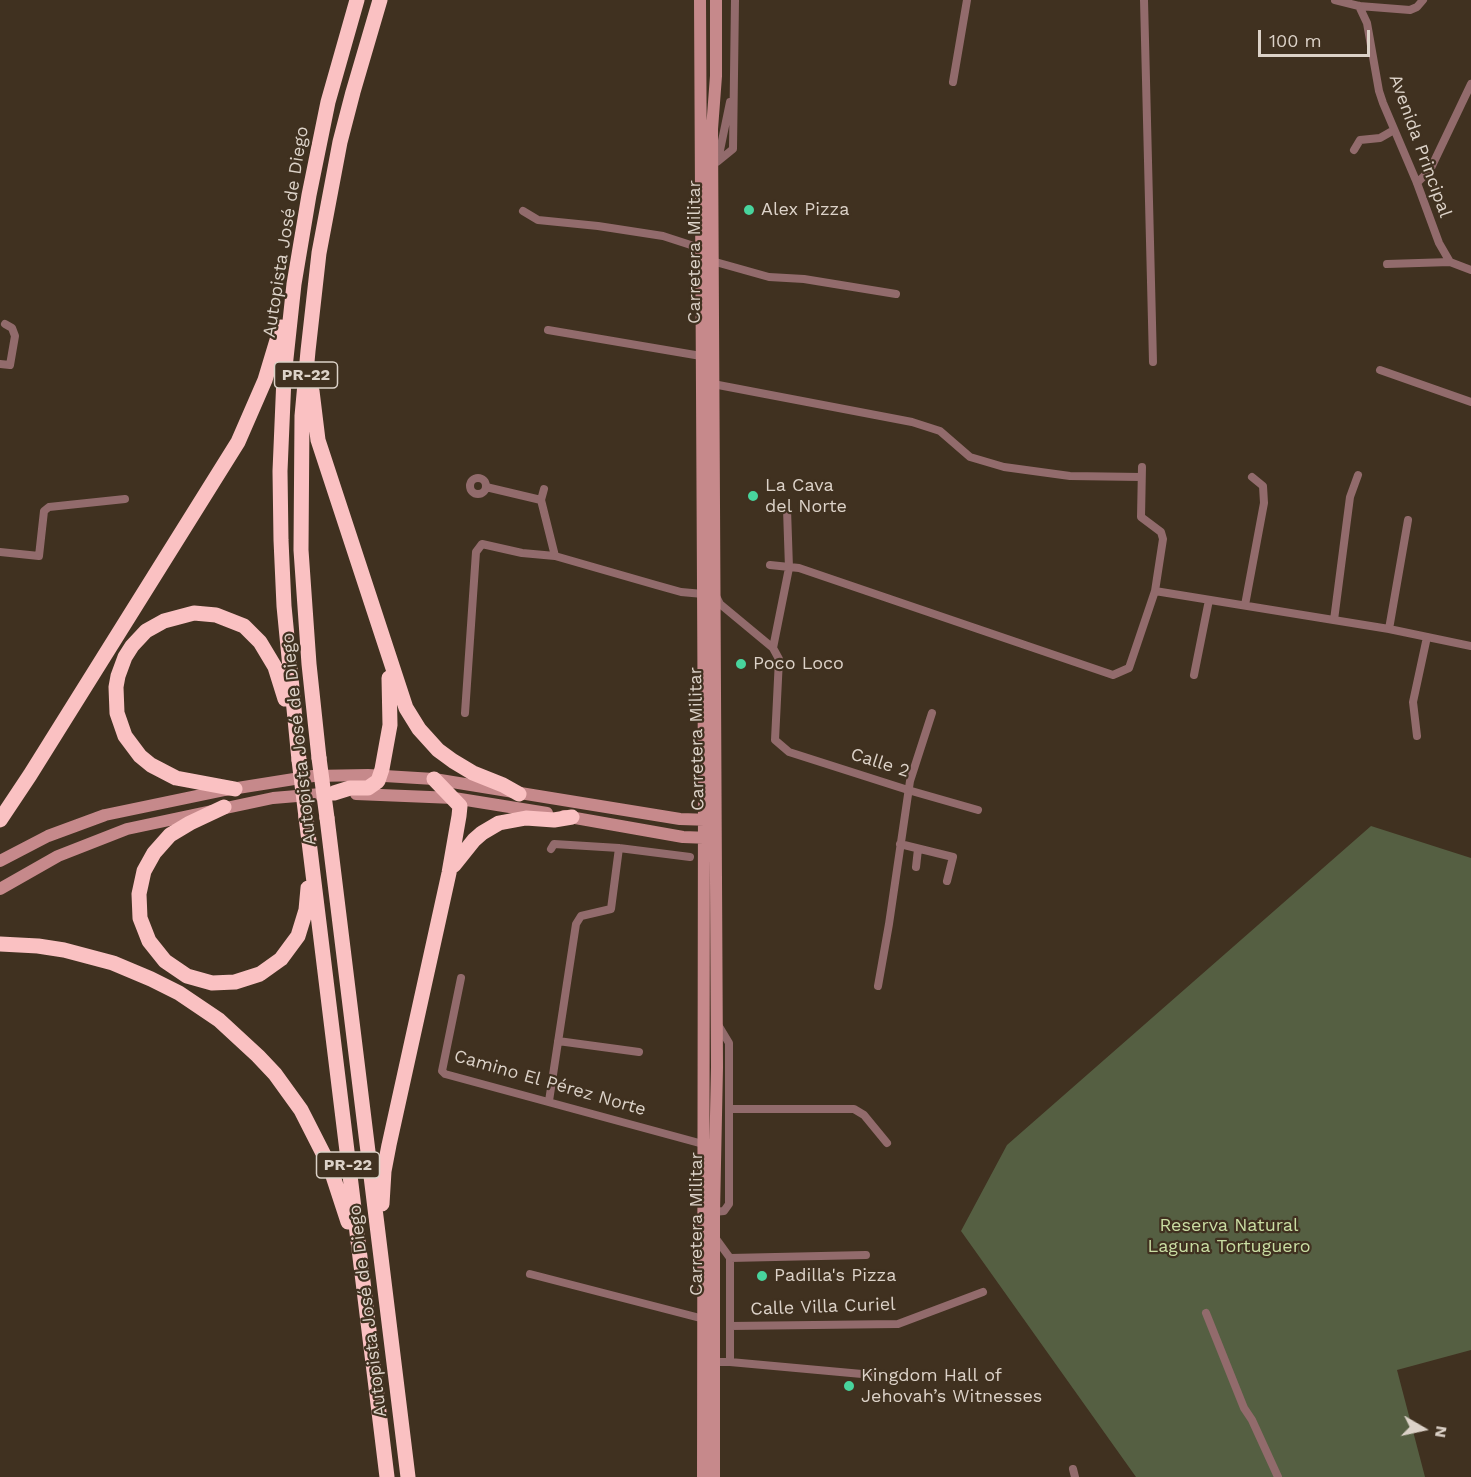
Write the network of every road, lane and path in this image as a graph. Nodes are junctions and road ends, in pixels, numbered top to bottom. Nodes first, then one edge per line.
1 (357, 0) edge
2 (380, 0) edge
3 (700, 0) edge
4 (716, 0) edge
5 (735, 0) edge
6 (967, 0) edge
7 (1144, 0) edge
8 (1335, 0) edge
9 (1423, 0) edge
10 (1359, 6) junction
11 (953, 82) dead end
12 (1471, 84) edge
13 (1394, 130) junction
14 (1354, 150) dead end
15 (712, 181) junction
16 (1417, 183) junction
17 (523, 211) dead end
18 (700, 248) junction
19 (1471, 259) edge
20 (712, 261) junction
21 (1450, 262) junction
22 (1387, 264) dead end
23 (1469, 269) edge
24 (294, 284) junction
25 (896, 294) dead end
26 (313, 301) junction
27 (4, 324) dead end
28 (548, 330) dead end
29 (701, 356) junction
30 (1153, 362) dead end
31 (0, 364) edge
32 (1380, 370) dead end
33 (713, 384) junction
34 (1471, 402) edge
35 (1142, 467) dead end
36 (1358, 475) dead end
37 (1141, 477) junction
38 (1252, 477) dead end
39 (486, 487) dead end
40 (544, 489) dead end
41 (125, 499) dead end
42 (541, 500) junction
43 (787, 508) dead end
44 (1408, 520) dead end
45 (0, 552) edge
46 (555, 556) junction
47 (770, 565) dead end
48 (789, 568) junction
49 (1155, 591) junction
50 (708, 593) junction
51 (1209, 600) junction
52 (1245, 605) junction
53 (1334, 620) junction
54 (1389, 629) junction
55 (1427, 637) junction
56 (1471, 646) edge
57 (773, 648) junction
58 (388, 657) junction
59 (1194, 675) dead end
60 (465, 713) dead end
61 (932, 713) dead end
62 (294, 719) junction
63 (1417, 736) dead end
64 (380, 776) junction
65 (434, 779) junction
66 (235, 789) junction
67 (908, 790) junction
68 (334, 793) junction
69 (519, 794) junction
70 (454, 798) junction
71 (224, 807) junction
72 (978, 810) dead end
73 (572, 817) junction
74 (0, 820) edge
75 (710, 820) junction
76 (710, 838) junction
77 (900, 844) junction
78 (619, 848) junction
79 (551, 849) dead end
80 (918, 849) junction
81 (310, 852) junction
82 (690, 857) dead end
83 (0, 861) edge
84 (916, 867) dead end
85 (449, 873) junction
86 (947, 881) dead end
87 (0, 889) edge
88 (0, 944) edge
89 (461, 978) dead end
90 (878, 986) dead end
91 (717, 1023) junction
92 (558, 1041) junction
93 (639, 1052) dead end
94 (549, 1101) junction
95 (729, 1109) junction
96 (887, 1143) dead end
97 (704, 1144) junction
98 (714, 1212) junction
99 (714, 1236) junction
100 (380, 1249) junction
101 (866, 1255) dead end
102 (730, 1258) junction
103 (360, 1260) junction
104 (530, 1274) dead end
105 (983, 1292) dead end
106 (1206, 1313) dead end
107 (704, 1319) junction
108 (730, 1326) junction
109 (714, 1362) junction
110 (730, 1362) junction
111 (873, 1375) dead end
112 (387, 1477) edge
113 (408, 1477) edge
114 (703, 1477) edge
115 (714, 1477) edge
116 (1278, 1477) edge

1 - 24 highway, Autopista José de Diego / PR-22
2 - 26 highway, Autopista José de Diego / PR-22
3 - 18 main road, Carretera Militar
4 - 15 main road, Carretera Militar
5 - 15 street
6 - 11 street
7 - 30 street
8 - 10 street
9 - 10 street
10 - 13 street, Avenida Principal
12 - 16 street
13 - 14 street
13 - 16 street, Avenida Principal
15 - 20 main road, Carretera Militar
16 - 21 street, Avenida Principal
17 - 18 street
18 - 20 street
18 - 29 main road, Carretera Militar
19 - 23 street
20 - 25 street
20 - 33 main road, Carretera Militar
21 - 22 street
21 - 23 street
24 - 62 highway, Autopista José de Diego / PR-22
24 - 74 highway
26 - 58 highway
26 - 100 highway, Autopista José de Diego / PR-22, bridge
27 - 31 street
28 - 29 street
29 - 50 main road, Carretera Militar
32 - 34 street
33 - 37 street
33 - 50 main road, Carretera Militar
35 - 37 street
36 - 53 street
37 - 49 street
38 - 52 street
39 - 42 street
40 - 42 street
41 - 45 street
42 - 46 street
43 - 48 street
44 - 54 street
46 - 50 street
46 - 60 street
47 - 48 street
48 - 49 street
48 - 57 street
49 - 51 street
50 - 57 street
50 - 75 main road, Carretera Militar
51 - 52 street
51 - 59 street
52 - 53 street
53 - 54 street
54 - 55 street
55 - 56 street
55 - 63 street
57 - 67 street, Calle 2
58 - 64 highway
58 - 69 highway
61 - 67 street
62 - 66 highway
62 - 81 highway, Autopista José de Diego / PR-22, bridge
64 - 65 main road
64 - 66 main road
64 - 68 highway
65 - 69 main road
65 - 70 highway
66 - 83 main road
67 - 72 street, Calle 2
67 - 77 street
68 - 70 main road
68 - 71 main road
69 - 75 main road
70 - 73 main road
70 - 85 highway
71 - 81 highway
71 - 87 main road
73 - 76 main road
73 - 85 highway
75 - 76 main road, Carretera Militar
76 - 91 main road, Carretera Militar
76 - 97 main road, Carretera Militar
77 - 80 street
77 - 90 street
78 - 79 street
78 - 82 street
78 - 92 street
80 - 84 street
80 - 86 street
81 - 103 highway, Autopista José de Diego / PR-22
85 - 100 highway
88 - 103 highway
89 - 94 street, Camino El Pérez Norte
91 - 95 street
91 - 98 main road, Carretera Militar
92 - 93 street
92 - 94 street
94 - 97 street, Camino El Pérez Norte
95 - 96 street
95 - 98 street
97 - 107 main road, Carretera Militar
98 - 99 main road, Carretera Militar
99 - 102 street
99 - 109 main road, Carretera Militar
100 - 113 highway, Autopista José de Diego / PR-22
101 - 102 street
102 - 108 street
103 - 112 highway, Autopista José de Diego / PR-22
104 - 107 street
105 - 108 street, Calle Villa Curiel
106 - 116 street
107 - 114 main road, Carretera Militar
108 - 110 street
109 - 110 street
109 - 115 main road, Carretera Militar
110 - 111 street

